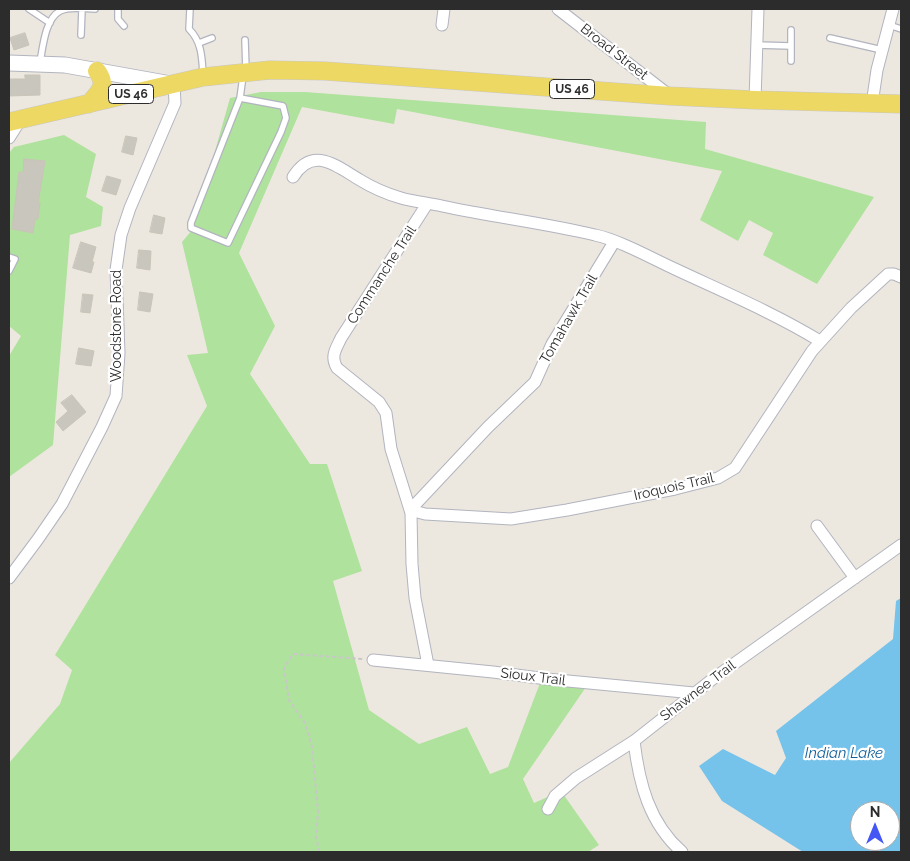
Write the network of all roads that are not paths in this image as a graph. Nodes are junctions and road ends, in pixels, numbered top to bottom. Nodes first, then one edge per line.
1 (29, 9) edge
2 (82, 9) edge
3 (95, 9) edge
4 (118, 9) edge
5 (190, 9) edge
6 (444, 9) edge
7 (558, 9) edge
8 (758, 9) edge
9 (893, 9) edge
10 (50, 23) junction
11 (442, 25) dead end
12 (889, 25) junction
13 (124, 26) dead end
14 (901, 29) edge
15 (791, 30) dead end
16 (81, 35) dead end
17 (212, 38) dead end
18 (830, 38) dead end
19 (245, 40) dead end
20 (199, 43) junction
21 (756, 44) junction
22 (791, 46) junction
23 (882, 50) junction
24 (791, 61) dead end
25 (9, 63) edge
26 (40, 64) junction
27 (97, 70) junction
28 (245, 72) junction
29 (203, 77) junction
30 (174, 84) junction
31 (670, 96) junction
32 (240, 98) junction
33 (755, 100) junction
34 (89, 104) junction
35 (872, 104) junction
36 (901, 104) edge
37 (15, 121) edge
38 (9, 138) edge
39 (293, 178) dead end
40 (427, 204) junction
41 (614, 242) junction
42 (9, 257) edge
43 (9, 271) edge
44 (901, 277) edge
45 (820, 341) junction
46 (410, 510) junction
47 (817, 526) dead end
48 (901, 545) edge
49 (9, 578) edge
50 (855, 578) junction
51 (373, 660) road end
52 (428, 665) junction
53 (694, 693) junction
54 (634, 741) junction
55 (548, 809) dead end
56 (682, 852) edge

1 - 10 lane
2 - 3 lane
2 - 10 lane
2 - 16 lane
4 - 13 lane
5 - 20 lane
6 - 11 street
7 - 31 street, Broad Street
8 - 21 street
9 - 12 street
10 - 26 lane
12 - 14 lane
12 - 23 street
15 - 22 lane
17 - 20 lane
18 - 23 lane
19 - 28 lane
20 - 29 lane
21 - 22 lane
21 - 33 street
22 - 24 lane
23 - 35 street
25 - 26 street
26 - 27 street
27 - 30 street
27 - 34 main road
28 - 29 main road, US 46
28 - 31 main road, US 46
28 - 32 lane
29 - 30 main road, US 46
30 - 34 main road, US 46
30 - 49 street, Woodstone Road
31 - 33 main road, US 46
32 - 32 lane
33 - 35 main road, US 46
34 - 37 main road, US 46
35 - 36 main road, US 46
37 - 38 street
39 - 40 street
40 - 41 street
40 - 46 street, Commanche Trail
41 - 45 street
41 - 46 street, Tomahawk Trail
42 - 43 lane
44 - 45 street, Iroquois Trail
45 - 46 street, Iroquois Trail
46 - 52 street
47 - 50 street
48 - 50 street
50 - 53 street, Shawnee Trail
51 - 52 street, Sioux Trail
52 - 53 street, Sioux Trail
53 - 54 street, Shawnee Trail
54 - 55 street, Shawnee Trail
54 - 56 street

